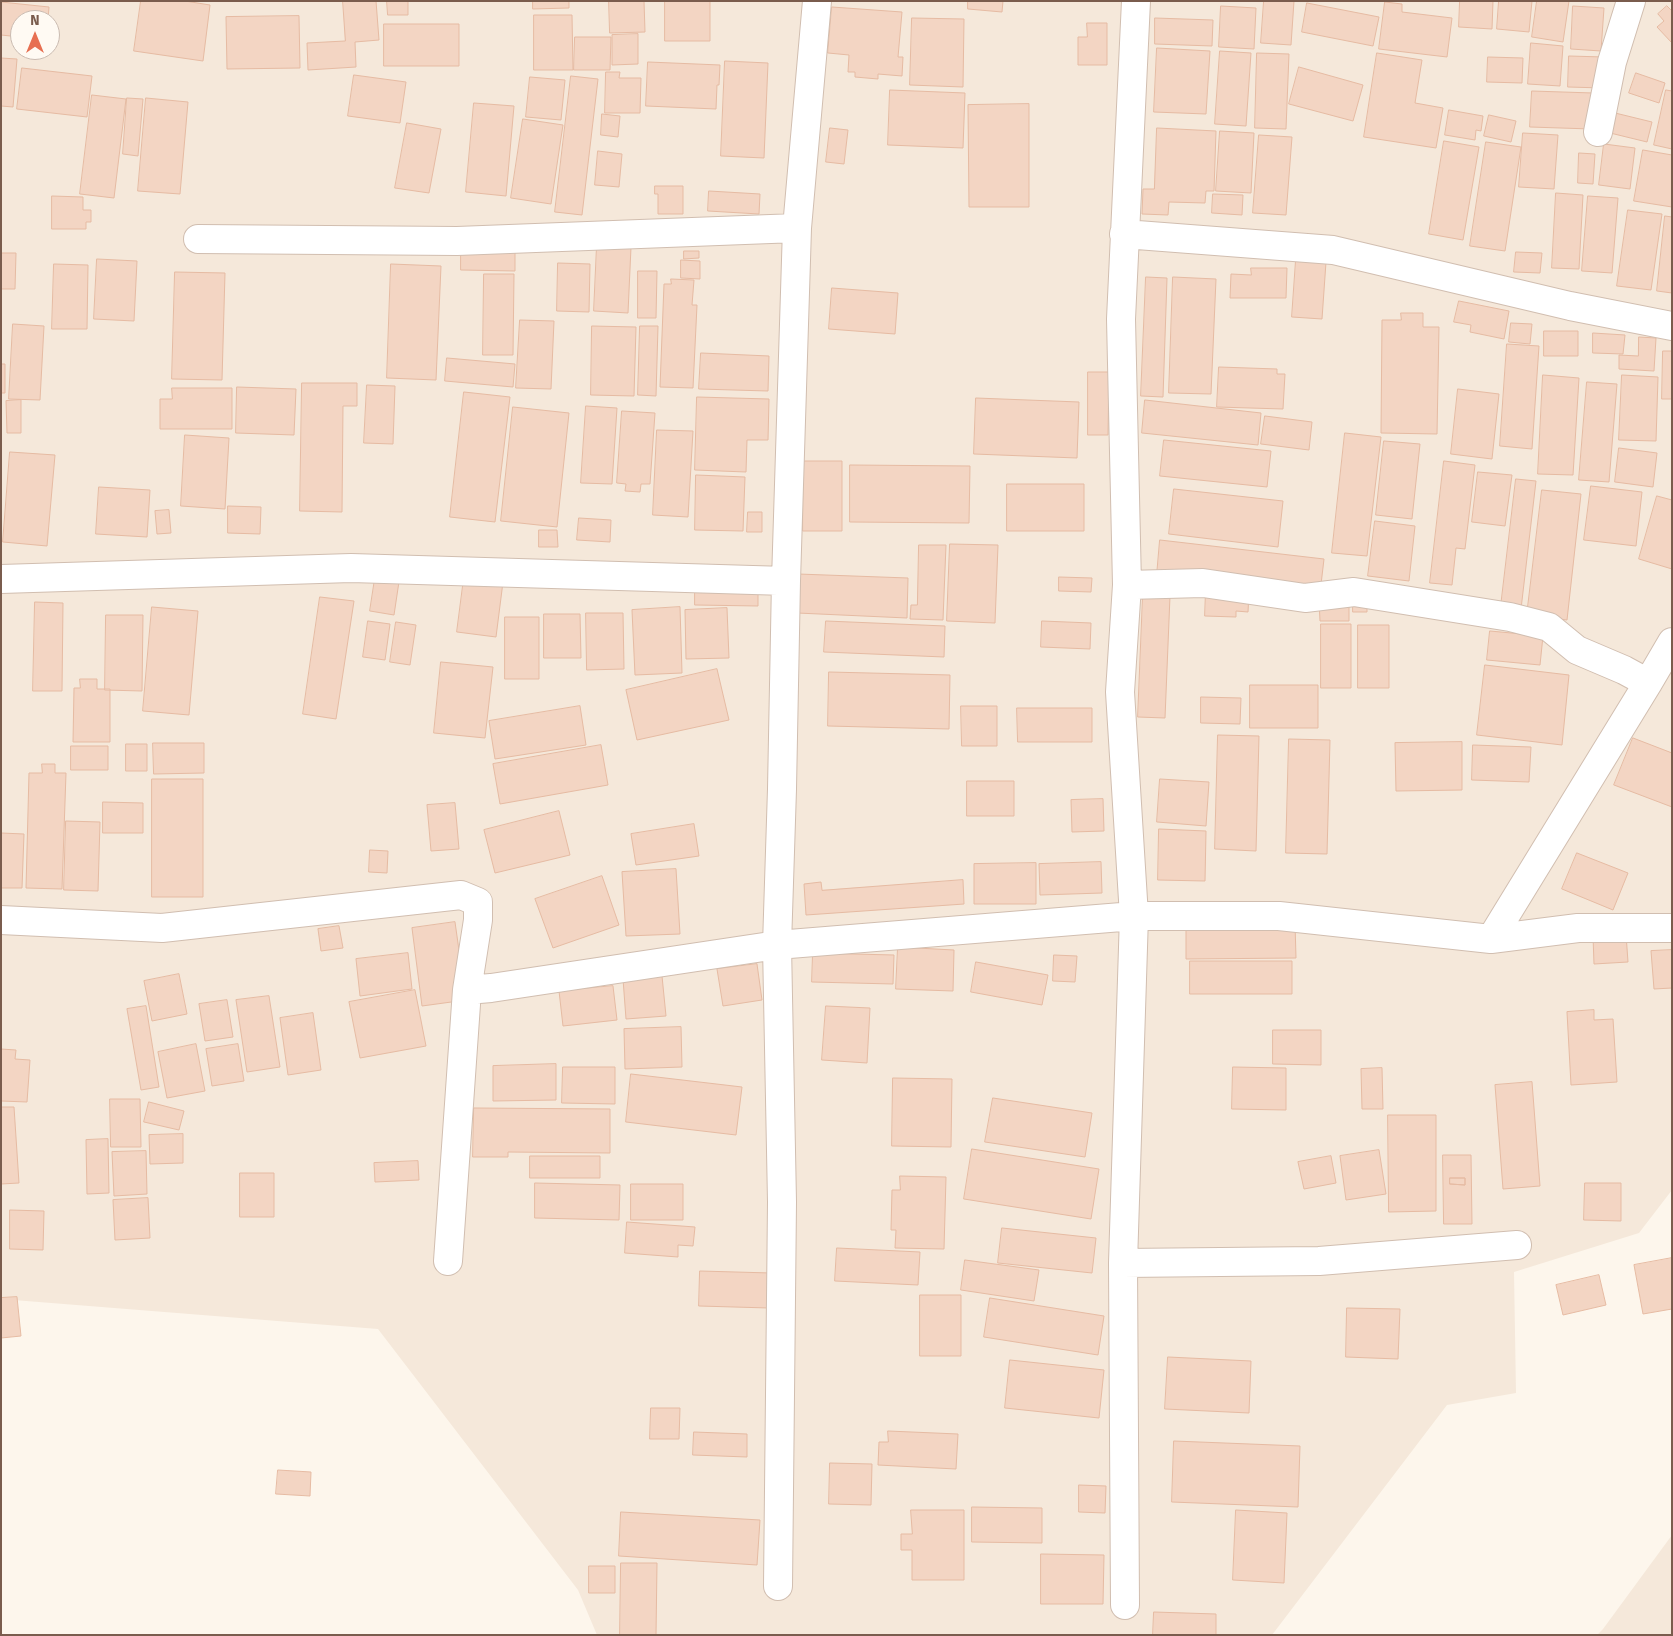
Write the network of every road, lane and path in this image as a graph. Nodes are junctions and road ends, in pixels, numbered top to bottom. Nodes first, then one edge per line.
1 (817, 1) edge
2 (1136, 1) edge
3 (1630, 1) edge
4 (1598, 132) dead end
5 (798, 228) junction
6 (1124, 234) junction
7 (198, 239) dead end
8 (1672, 326) edge
9 (1, 579) edge
10 (786, 581) junction
11 (1127, 584) junction
12 (1672, 642) edge
13 (1648, 683) junction
14 (1134, 916) junction
15 (1, 920) edge
16 (1672, 928) edge
17 (1491, 939) junction
18 (777, 945) junction
19 (467, 990) junction
20 (1517, 1245) dead end
21 (448, 1261) dead end
22 (1123, 1262) junction
23 (778, 1586) dead end
24 (1125, 1605) dead end

1 - 5 street
2 - 6 street
3 - 4 street
5 - 7 street
5 - 10 street
6 - 8 street
6 - 11 street
9 - 10 street
10 - 18 street
11 - 13 street
11 - 14 street
12 - 13 street
13 - 17 street
14 - 17 street
14 - 18 street
14 - 22 street
15 - 19 street
16 - 17 street
18 - 19 street
18 - 23 street
19 - 21 street
20 - 22 street
22 - 24 street

